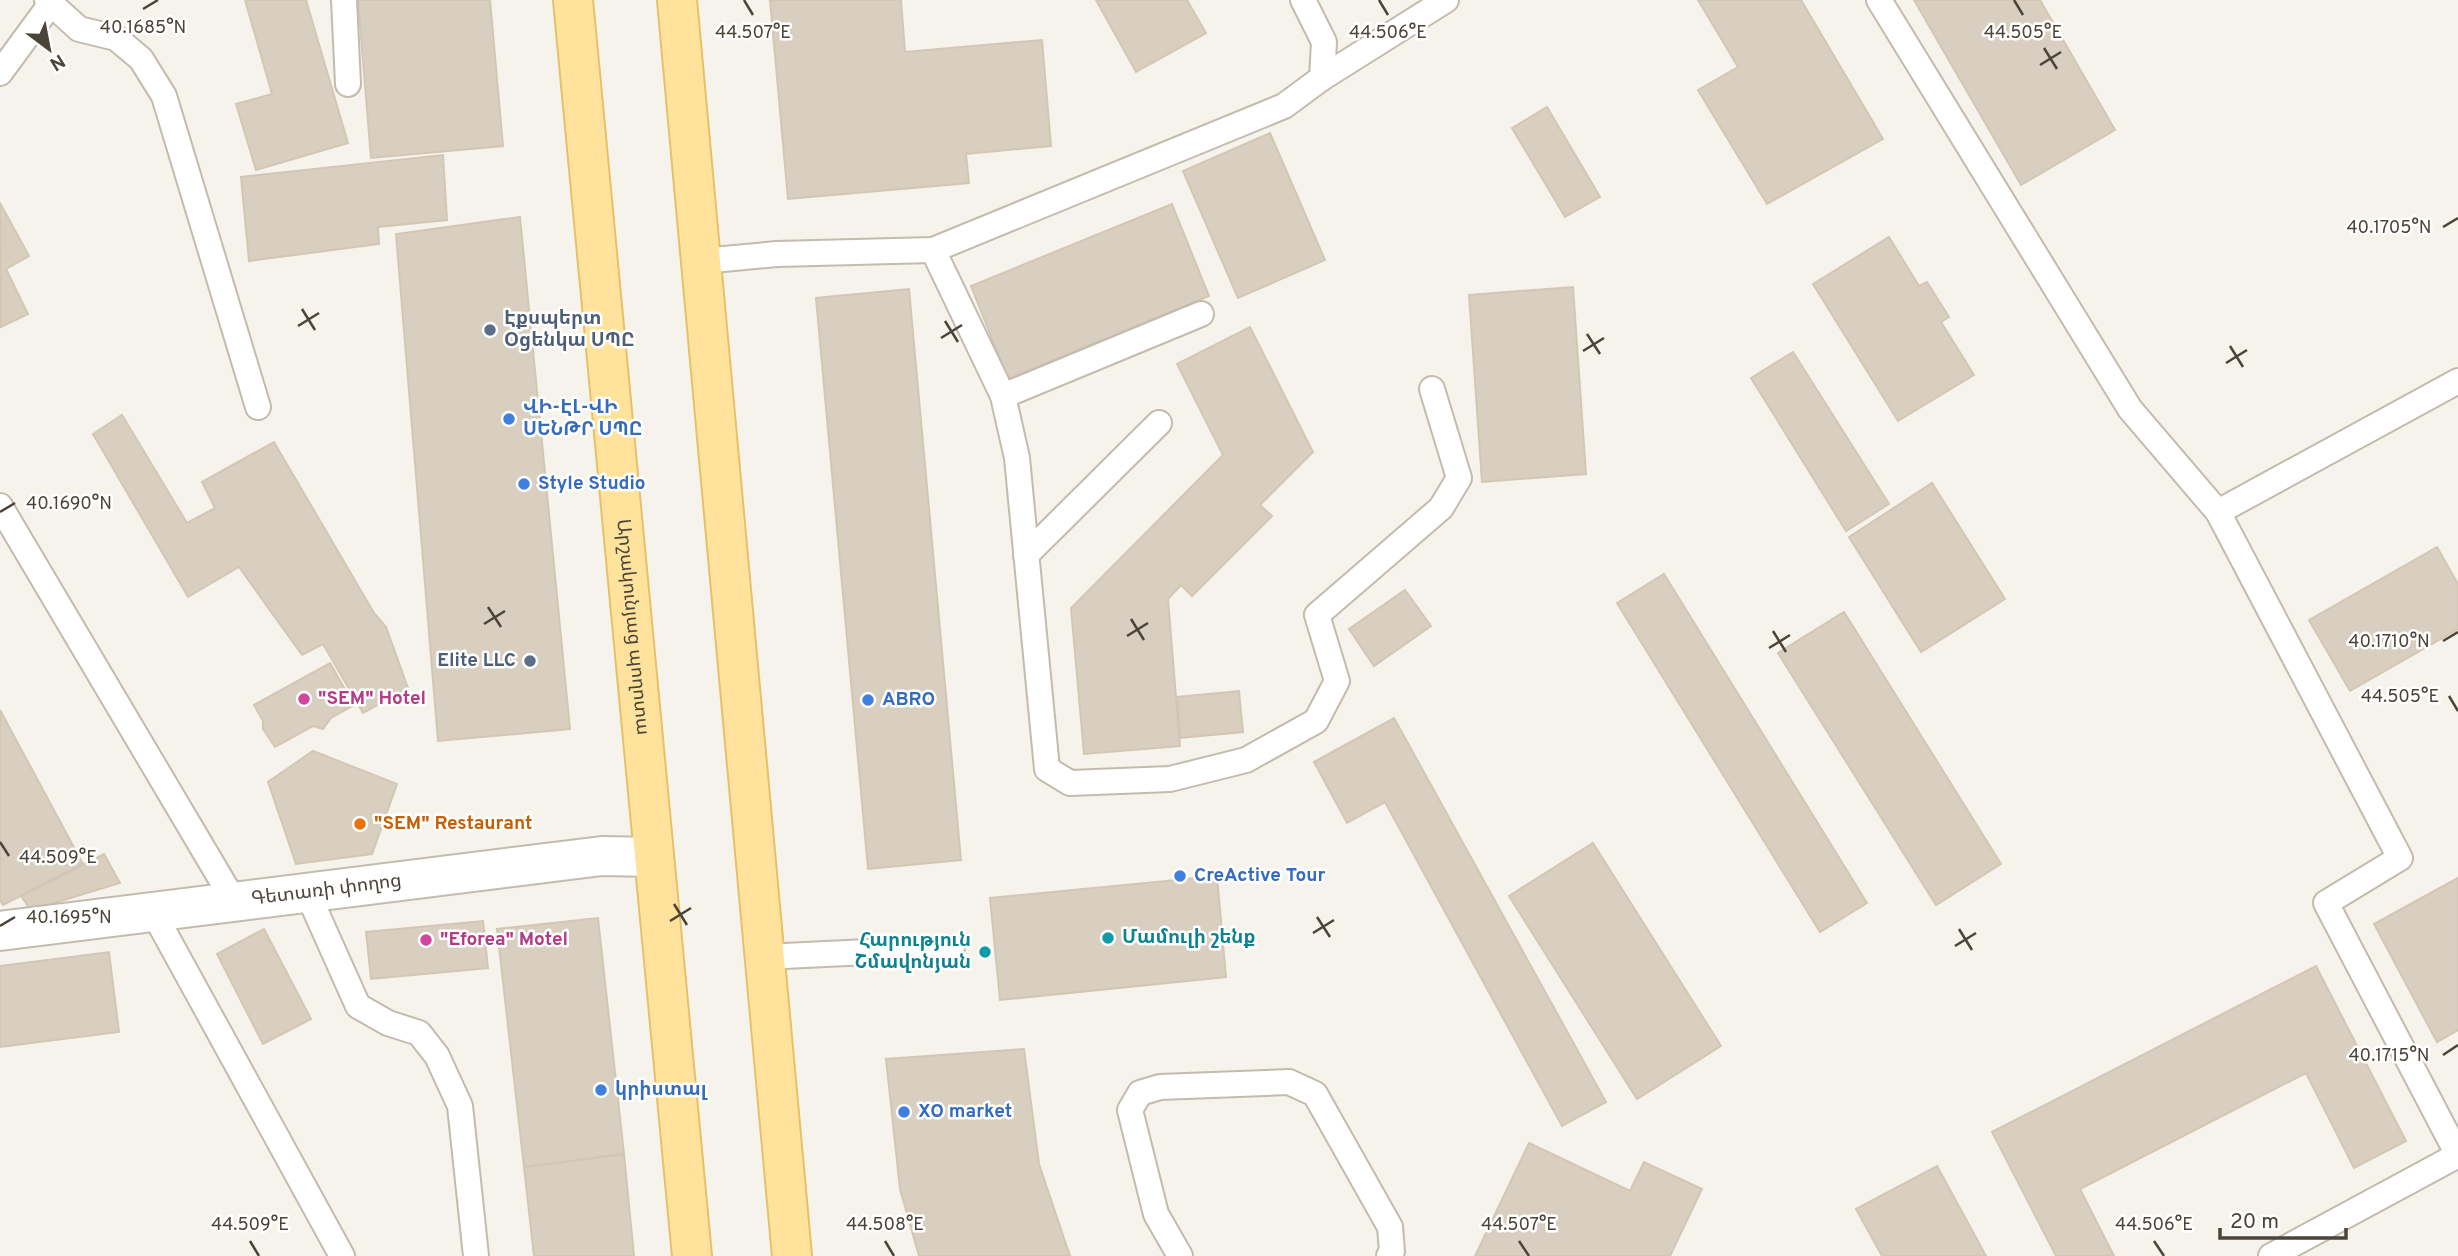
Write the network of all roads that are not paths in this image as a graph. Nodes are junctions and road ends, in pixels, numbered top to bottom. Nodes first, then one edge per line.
1 (344, 0) edge
2 (573, 0) edge
3 (677, 0) edge
4 (1303, 0) edge
5 (1446, 0) edge
6 (1879, 0) edge
7 (48, 2) edge
8 (0, 73) edge
9 (1322, 78) junction
10 (348, 83) dead end
11 (933, 250) junction
12 (702, 261) junction
13 (1201, 314) dead end
14 (2458, 382) edge
15 (1432, 389) dead end
16 (1003, 396) junction
17 (258, 407) dead end
18 (1159, 423) dead end
19 (0, 506) edge
20 (2218, 512) junction
21 (1026, 555) junction
22 (654, 857) junction
23 (307, 892) junction
24 (234, 901) junction
25 (152, 911) junction
26 (0, 931) edge
27 (952, 948) dead end
28 (763, 957) junction
29 (2458, 1155) edge
30 (342, 1256) edge
31 (476, 1256) edge
32 (692, 1256) edge
33 (792, 1256) edge
34 (1180, 1256) edge
35 (1389, 1256) edge
36 (2271, 1256) edge

1 - 10 lane
2 - 22 main road, Արշակունյաց պողոտա
3 - 12 main road
4 - 9 lane
5 - 9 lane
6 - 20 lane
7 - 8 lane
7 - 17 lane
9 - 11 lane
11 - 12 lane
11 - 16 lane
12 - 28 main road
13 - 16 lane
14 - 20 lane
15 - 21 lane
16 - 21 lane
18 - 21 lane
19 - 24 lane
20 - 29 lane
22 - 23 street, Գետառի փողոց
22 - 32 main road, Արշակունյաց պողոտա
23 - 24 street, Գետառի փողոց
23 - 31 lane
24 - 25 street, Գետառի փողոց
25 - 26 street, Գետառի փողոց
25 - 30 lane
27 - 28 lane
28 - 33 main road
29 - 36 lane
34 - 35 lane

